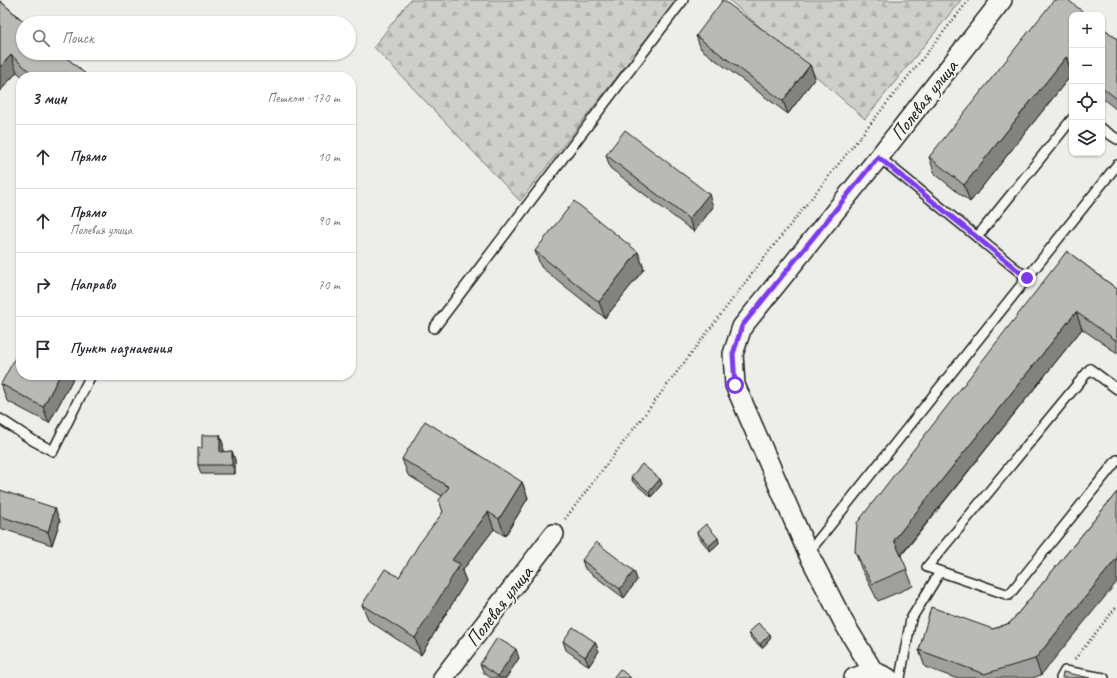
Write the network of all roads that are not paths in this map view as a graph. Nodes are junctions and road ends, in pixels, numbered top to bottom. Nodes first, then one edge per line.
1 (683, 0) edge
2 (1002, 0) edge
3 (1071, 120) edge
4 (1105, 130) edge
5 (1117, 140) edge
6 (878, 157) junction
7 (1117, 165) edge
8 (977, 237) junction
9 (1027, 278) junction
10 (434, 328) dead end
11 (88, 380) edge
12 (1117, 389) edge
13 (0, 419) edge
14 (1117, 460) edge
15 (554, 534) road end
16 (808, 553) junction
17 (940, 572) junction
18 (880, 674) edge
19 (1063, 675) edge
20 (443, 678) edge
21 (854, 678) edge
22 (900, 678) edge
23 (1104, 678) edge

1 - 10 lane
2 - 6 street, Полевая улица
3 - 8 lane
4 - 5 lane
6 - 8 lane
6 - 16 street, Полевая улица
7 - 9 lane
8 - 9 lane
9 - 16 lane
11 - 13 lane
12 - 17 lane
14 - 17 lane
15 - 20 street, Полевая улица
16 - 18 street
17 - 22 lane
18 - 21 street
19 - 23 lane

